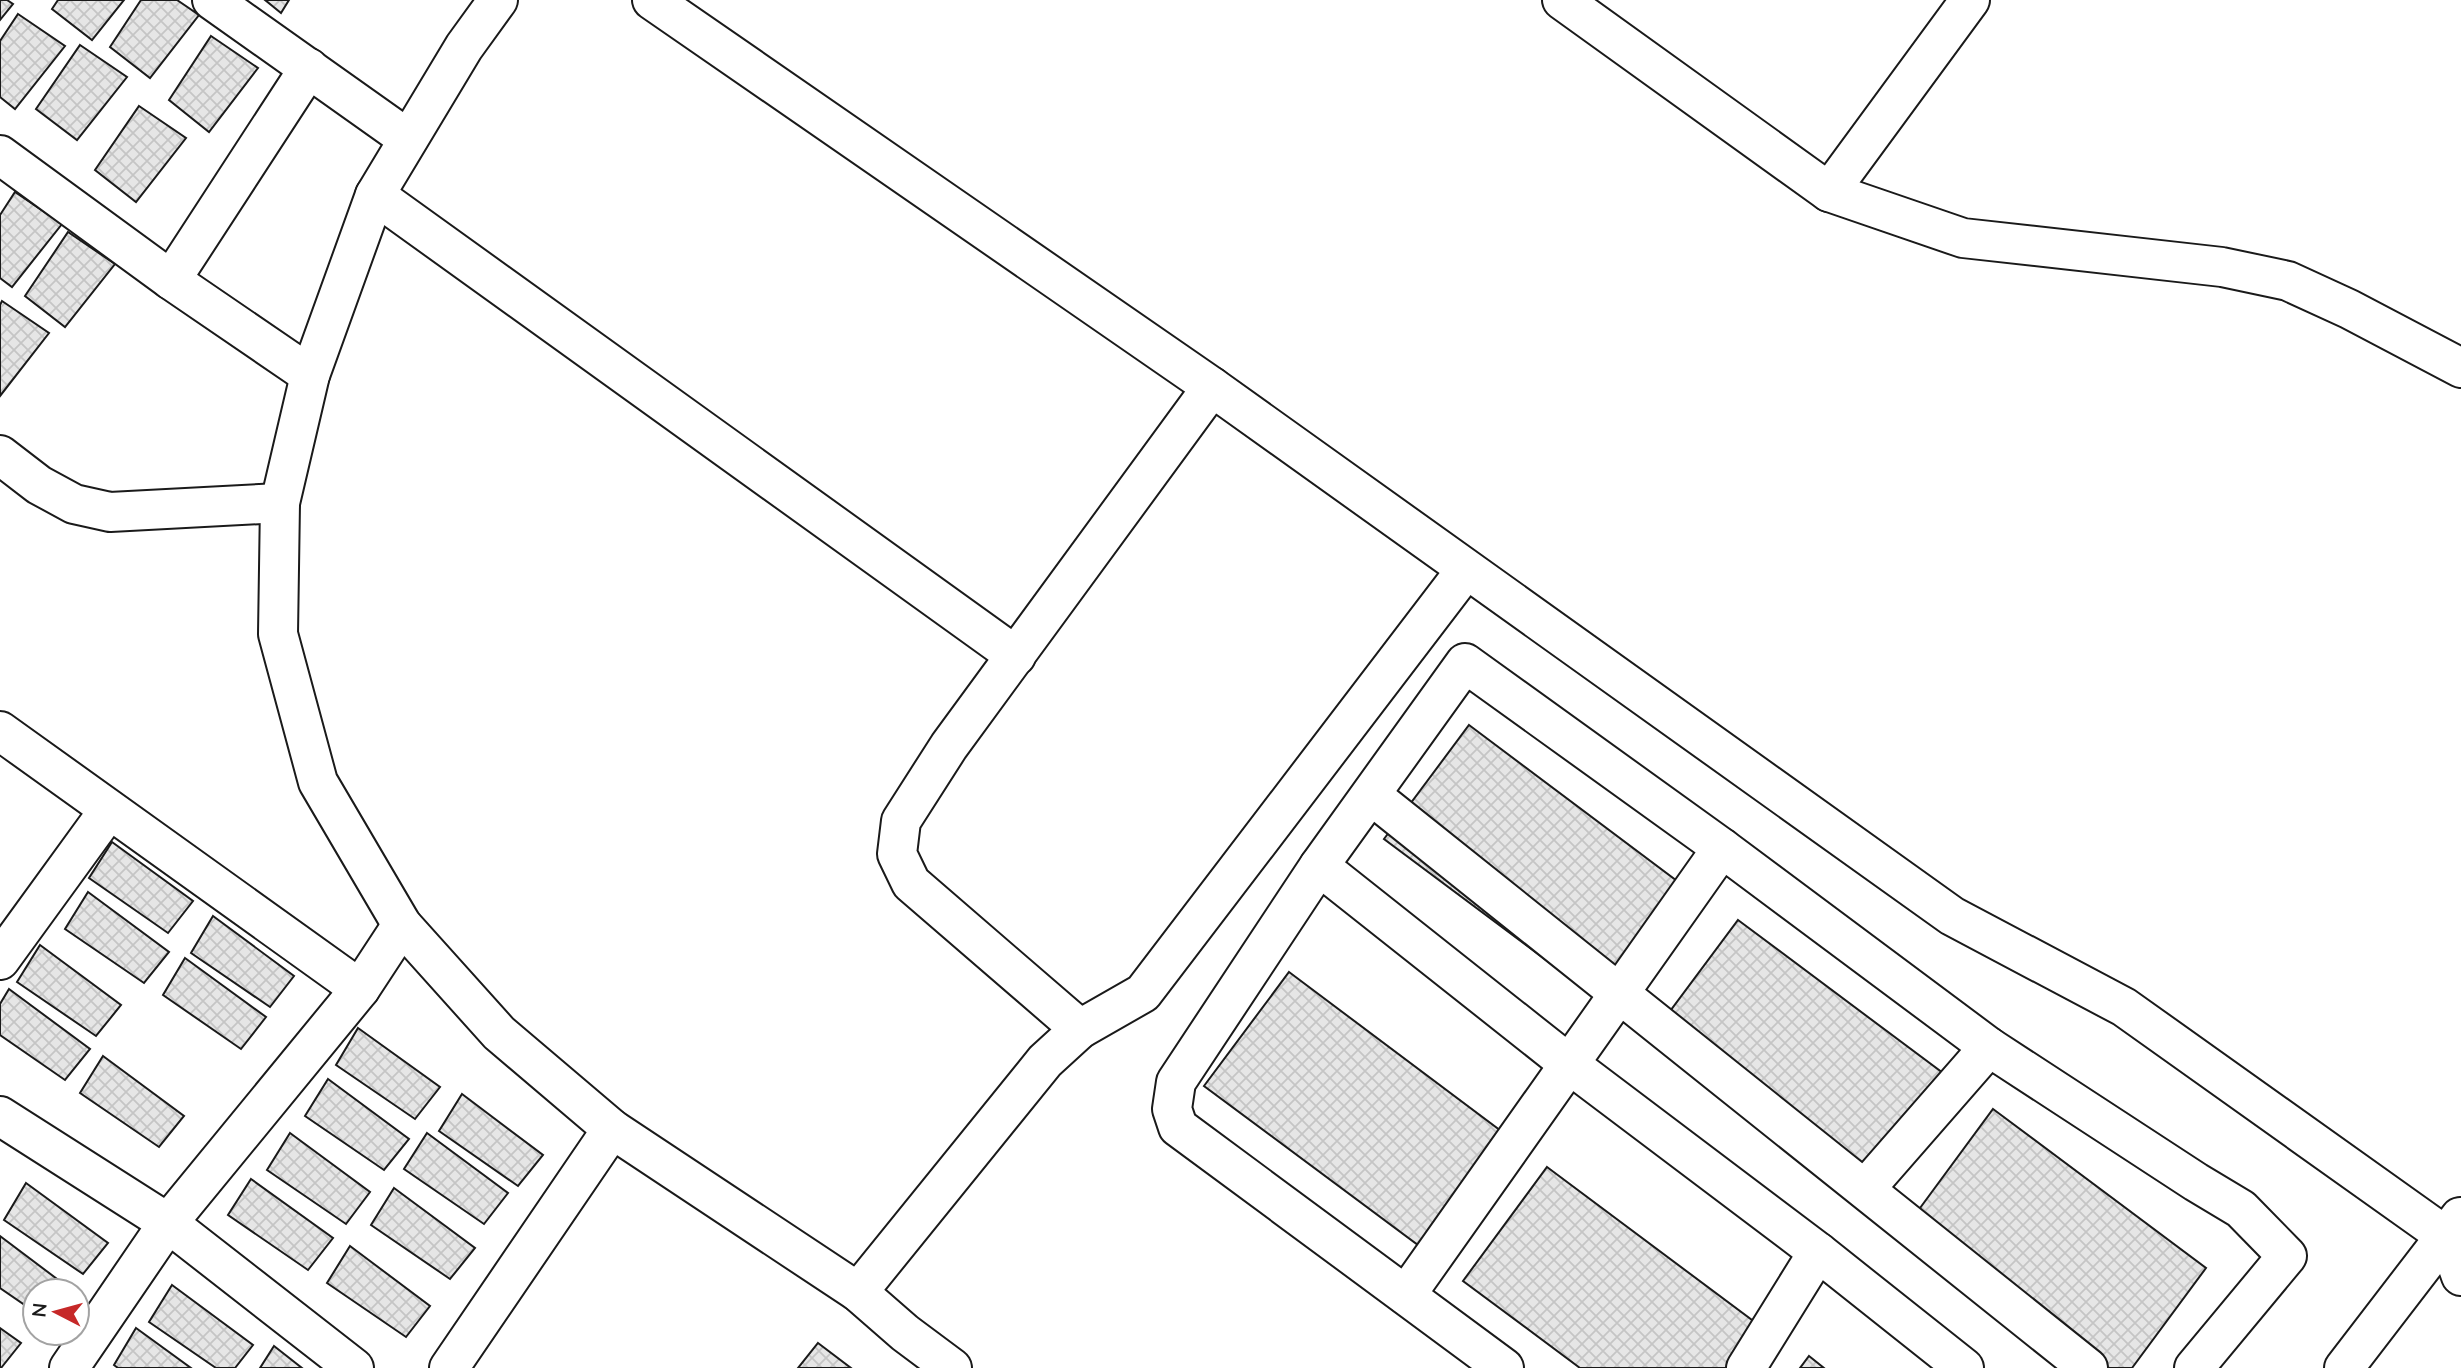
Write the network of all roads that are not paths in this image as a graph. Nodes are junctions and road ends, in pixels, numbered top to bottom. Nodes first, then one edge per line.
1 (212, 0) edge
2 (498, 0) edge
3 (652, 0) edge
4 (1562, 0) edge
5 (1969, 0) edge
6 (309, 68) junction
7 (408, 139) junction
8 (0, 155) edge
9 (1829, 192) junction
10 (375, 195) junction
11 (172, 280) junction
12 (2461, 368) edge
13 (310, 375) junction
14 (1212, 387) junction
15 (0, 455) edge
16 (280, 503) junction
17 (1465, 571) junction
18 (1016, 656) junction
19 (0, 731) edge
20 (1297, 792) junction
21 (1371, 795) junction
22 (109, 810) junction
23 (1341, 835) junction
24 (1722, 848) junction
25 (1320, 866) junction
26 (402, 925) junction
27 (0, 960) edge
28 (360, 989) junction
29 (1619, 993) junction
30 (1080, 1028) junction
31 (1989, 1047) junction
32 (1569, 1064) junction
33 (0, 1116) edge
34 (612, 1129) junction
35 (1865, 1189) junction
36 (168, 1223) junction
37 (2456, 1231) edge
38 (1818, 1252) junction
39 (2461, 1276) edge
40 (858, 1292) junction
41 (1406, 1295) junction
42 (69, 1368) edge
43 (354, 1368) edge
44 (449, 1368) edge
45 (952, 1368) edge
46 (1504, 1368) edge
47 (1746, 1368) edge
48 (1964, 1368) edge
49 (2088, 1368) edge
50 (2194, 1368) edge
51 (2344, 1368) edge

1 - 6 street
2 - 7 street
3 - 14 street
4 - 9 street
5 - 9 street
6 - 7 street
6 - 11 street
7 - 10 street
8 - 11 street
9 - 12 street
10 - 13 street
10 - 18 street
11 - 13 street
13 - 16 street
14 - 17 street
14 - 18 street
15 - 16 street
16 - 26 street
17 - 20 street
17 - 37 street
18 - 30 street
19 - 22 street
20 - 23 street
20 - 30 street
21 - 23 street
21 - 24 street
21 - 29 street
22 - 27 street
22 - 28 street
23 - 25 street
24 - 29 street
24 - 31 street
25 - 32 street
25 - 41 street
26 - 28 street
26 - 34 street
28 - 36 street
29 - 32 street
29 - 35 street
30 - 40 street
31 - 35 street
31 - 50 street
32 - 38 street
32 - 41 street
33 - 36 street
34 - 40 street
34 - 44 street
35 - 49 street
36 - 42 street
36 - 43 street
37 - 39 street
37 - 51 street
38 - 47 street
38 - 48 street
40 - 45 street
41 - 46 street

